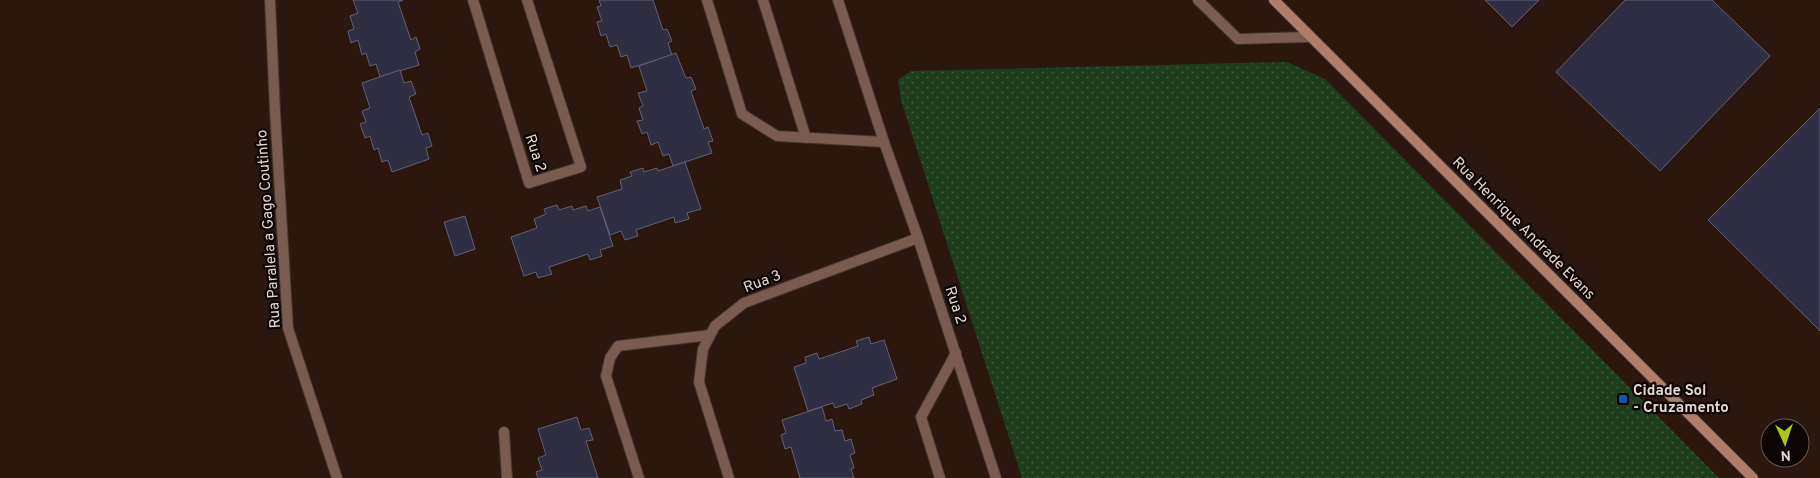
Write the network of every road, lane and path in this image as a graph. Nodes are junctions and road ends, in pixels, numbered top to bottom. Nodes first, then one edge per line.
1 (270, 0) edge
2 (473, 0) edge
3 (527, 0) edge
4 (708, 0) edge
5 (763, 0) edge
6 (838, 0) edge
7 (1198, 0) edge
8 (1274, 0) edge
9 (1310, 37) junction
10 (806, 138) junction
11 (884, 142) junction
12 (918, 238) junction
13 (710, 335) junction
14 (956, 353) junction
15 (504, 432) dead end
16 (337, 478) edge
17 (507, 478) edge
18 (639, 478) edge
19 (729, 478) edge
20 (940, 478) edge
21 (996, 478) edge
22 (1753, 478) edge

1 - 16 street, Rua Paralela a Gago Coutinho
2 - 3 street, Rua 2
4 - 10 street
5 - 10 street
6 - 11 street, Rua 2
7 - 9 street
8 - 9 main road, Rua Henrique Andrade Evans
9 - 22 main road, Rua Henrique Andrade Evans
10 - 11 street
11 - 12 street, Rua 2
12 - 13 street, Rua 3
12 - 14 street, Rua 2
13 - 18 street
13 - 19 street, Rua 3
14 - 20 street
14 - 21 street, Rua 2
15 - 17 street

